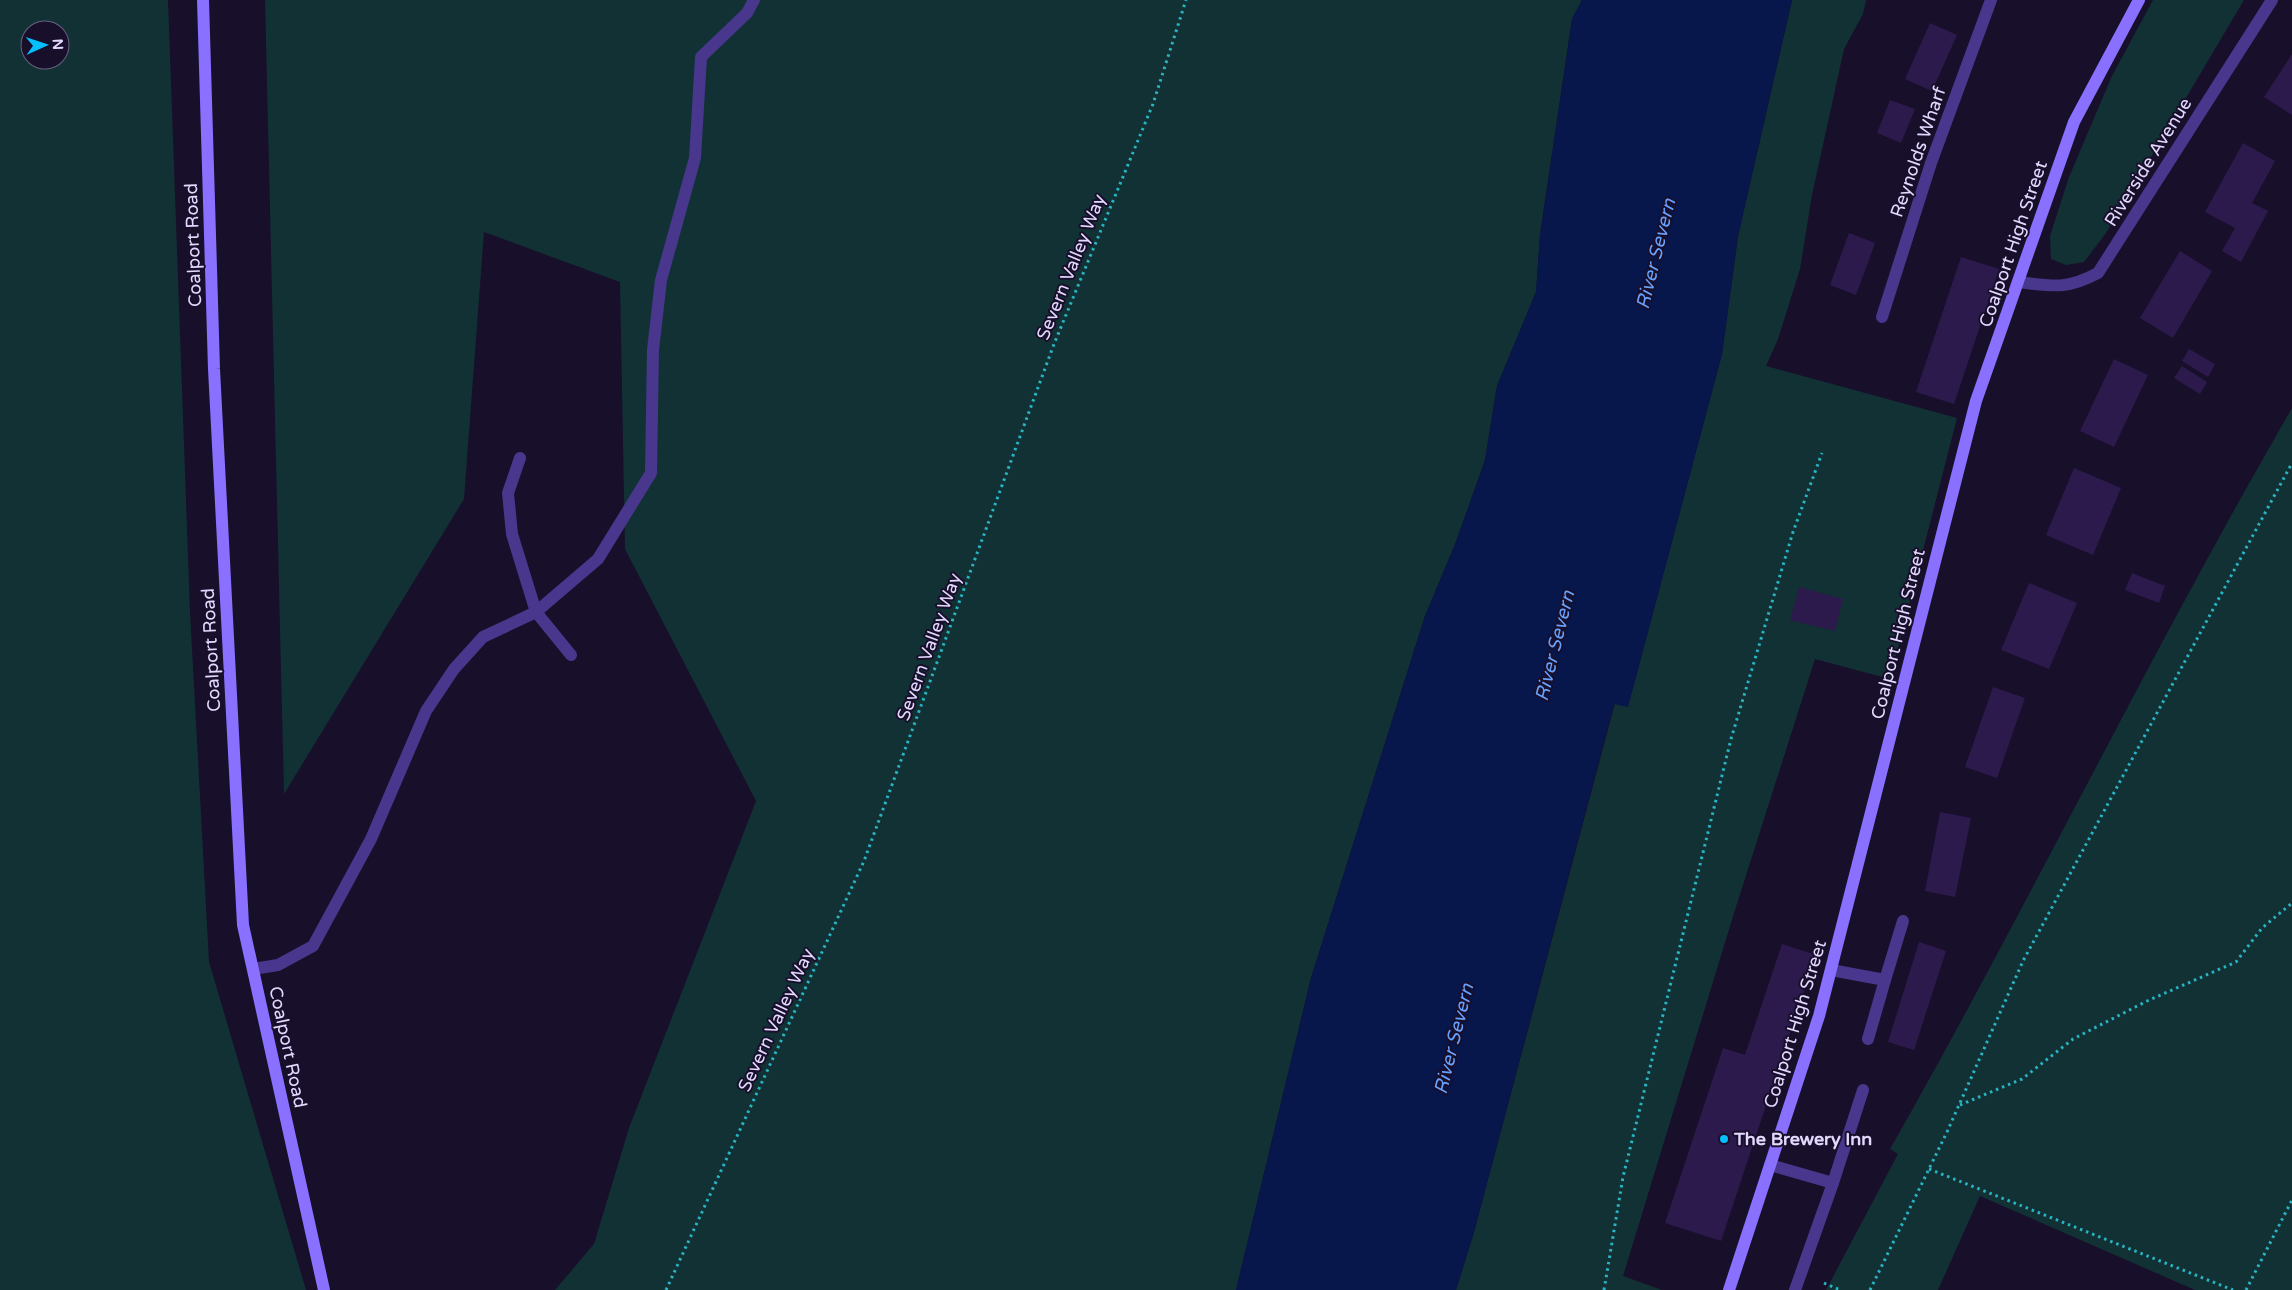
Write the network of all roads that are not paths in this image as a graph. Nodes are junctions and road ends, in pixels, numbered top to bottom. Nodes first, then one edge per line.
1 (202, 0) edge
2 (754, 0) edge
3 (1991, 0) edge
4 (2139, 0) edge
5 (2272, 0) edge
6 (2018, 282) junction
7 (1882, 317) dead end
8 (520, 458) dead end
9 (536, 612) junction
10 (571, 655) dead end
11 (1903, 921) dead end
12 (253, 969) junction
13 (1830, 970) junction
14 (1885, 980) junction
15 (1868, 1039) dead end
16 (1863, 1090) dead end
17 (1770, 1165) junction
18 (1833, 1183) junction
19 (324, 1290) edge
20 (1729, 1290) edge
21 (1795, 1290) edge

1 - 12 street, Coalport Road
2 - 9 street
3 - 7 street, Reynolds Wharf
4 - 6 street, Coalport High Street
5 - 6 street, Riverside Avenue
6 - 13 street, Coalport High Street
8 - 9 street
9 - 10 street
9 - 12 street
11 - 14 street
12 - 19 street, Coalport Road
13 - 14 street
13 - 17 street, Coalport High Street
14 - 15 street
16 - 18 street
17 - 18 street
17 - 20 street, Coalport High Street
18 - 21 street

